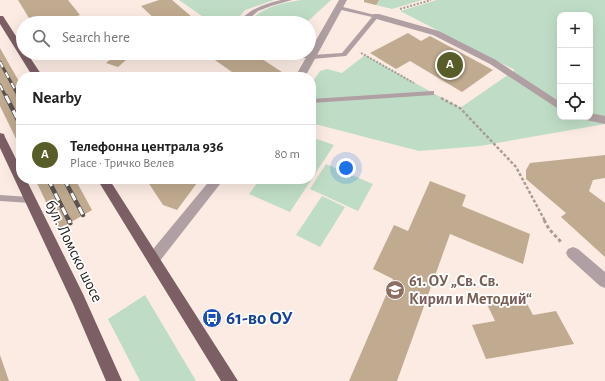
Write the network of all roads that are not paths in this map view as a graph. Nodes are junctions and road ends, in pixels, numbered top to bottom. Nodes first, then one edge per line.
1 (289, 0) edge
2 (343, 0) edge
3 (339, 8) junction
4 (246, 16) edge
5 (376, 16) junction
6 (0, 18) edge
7 (16, 43) edge
8 (316, 50) edge
9 (316, 57) edge
10 (27, 60) edge
11 (310, 60) edge
12 (35, 72) edge
13 (303, 72) edge
14 (432, 93) road end
15 (316, 101) edge
16 (557, 105) edge
17 (593, 118) edge
18 (605, 120) edge
19 (0, 138) edge
20 (16, 171) edge
21 (22, 184) edge
22 (106, 184) edge
23 (214, 184) edge
24 (0, 198) edge
25 (30, 200) junction
26 (572, 254) road end
27 (154, 258) junction
28 (605, 281) edge
29 (114, 381) edge
30 (230, 381) edge

1 - 4 lane
2 - 3 street
3 - 5 lane
3 - 8 street
5 - 9 lane
5 - 16 street
6 - 7 main road
10 - 12 main road
11 - 13 street
14 - 15 lane
17 - 18 street
19 - 20 main road, бул. Ломско шосе
21 - 25 main road, бул. Ломско шосе
22 - 27 main road
23 - 27 street
24 - 25 lane
25 - 29 main road, бул. Ломско шосе
26 - 28 street
27 - 30 main road

